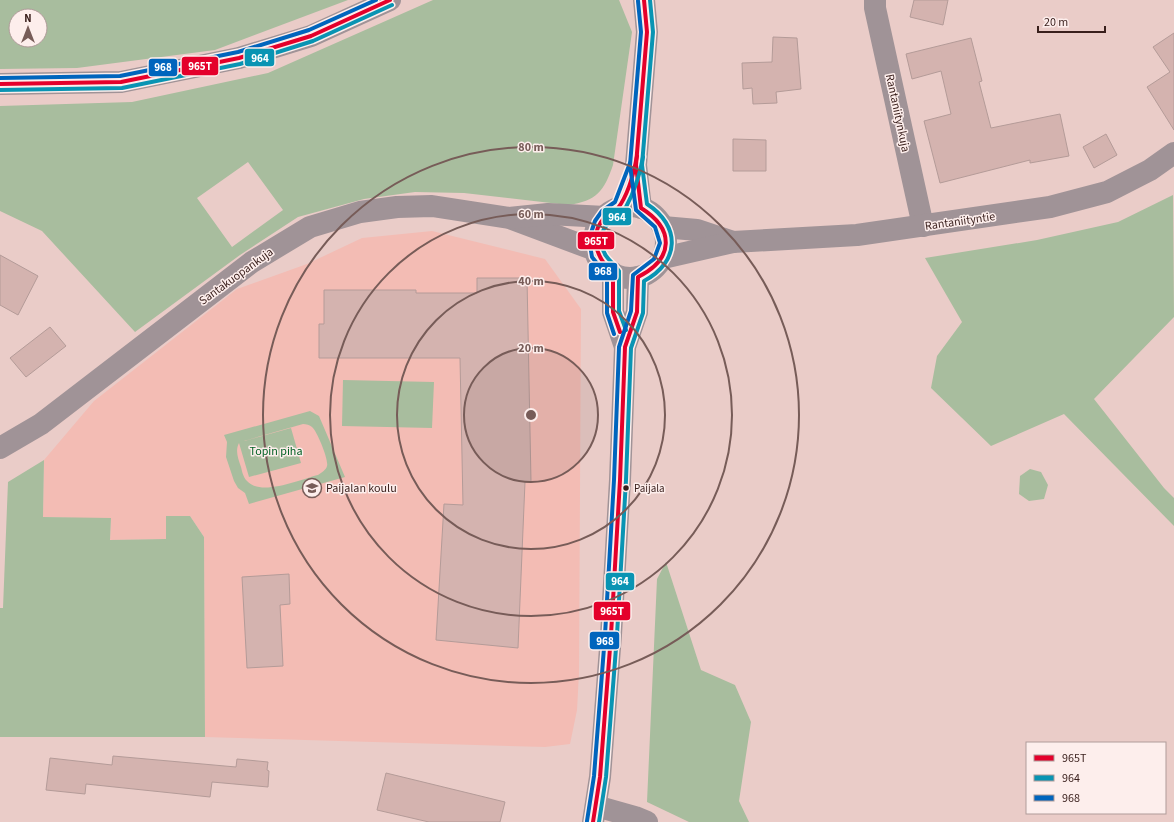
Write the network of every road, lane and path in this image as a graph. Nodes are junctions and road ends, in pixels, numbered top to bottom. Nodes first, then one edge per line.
1 (390, 0) edge
2 (644, 0) edge
3 (875, 0) edge
4 (0, 84) edge
5 (1174, 153) edge
6 (636, 165) junction
7 (641, 208) junction
8 (611, 213) junction
9 (509, 218) junction
10 (923, 226) junction
11 (663, 227) junction
12 (733, 242) junction
13 (595, 250) junction
14 (663, 258) junction
15 (613, 273) junction
16 (638, 277) junction
17 (625, 347) junction
18 (0, 448) edge
19 (594, 814) edge
20 (647, 822) edge

1 - 4 street
2 - 6 street
3 - 10 street, Rantaniitynkuja
5 - 10 street, Rantaniityntie
6 - 7 street
6 - 8 street
7 - 8 street
7 - 11 street
8 - 9 street, Santakuopankuja
8 - 13 street
9 - 13 street, Santakuopankuja
9 - 18 street, Santakuopankuja
10 - 12 street, Rantaniityntie
11 - 12 street, Rantaniityntie
11 - 14 street
12 - 14 street, Rantaniityntie
13 - 15 street
14 - 16 street
15 - 16 street
15 - 17 street
16 - 17 street
17 - 19 street
19 - 20 street

